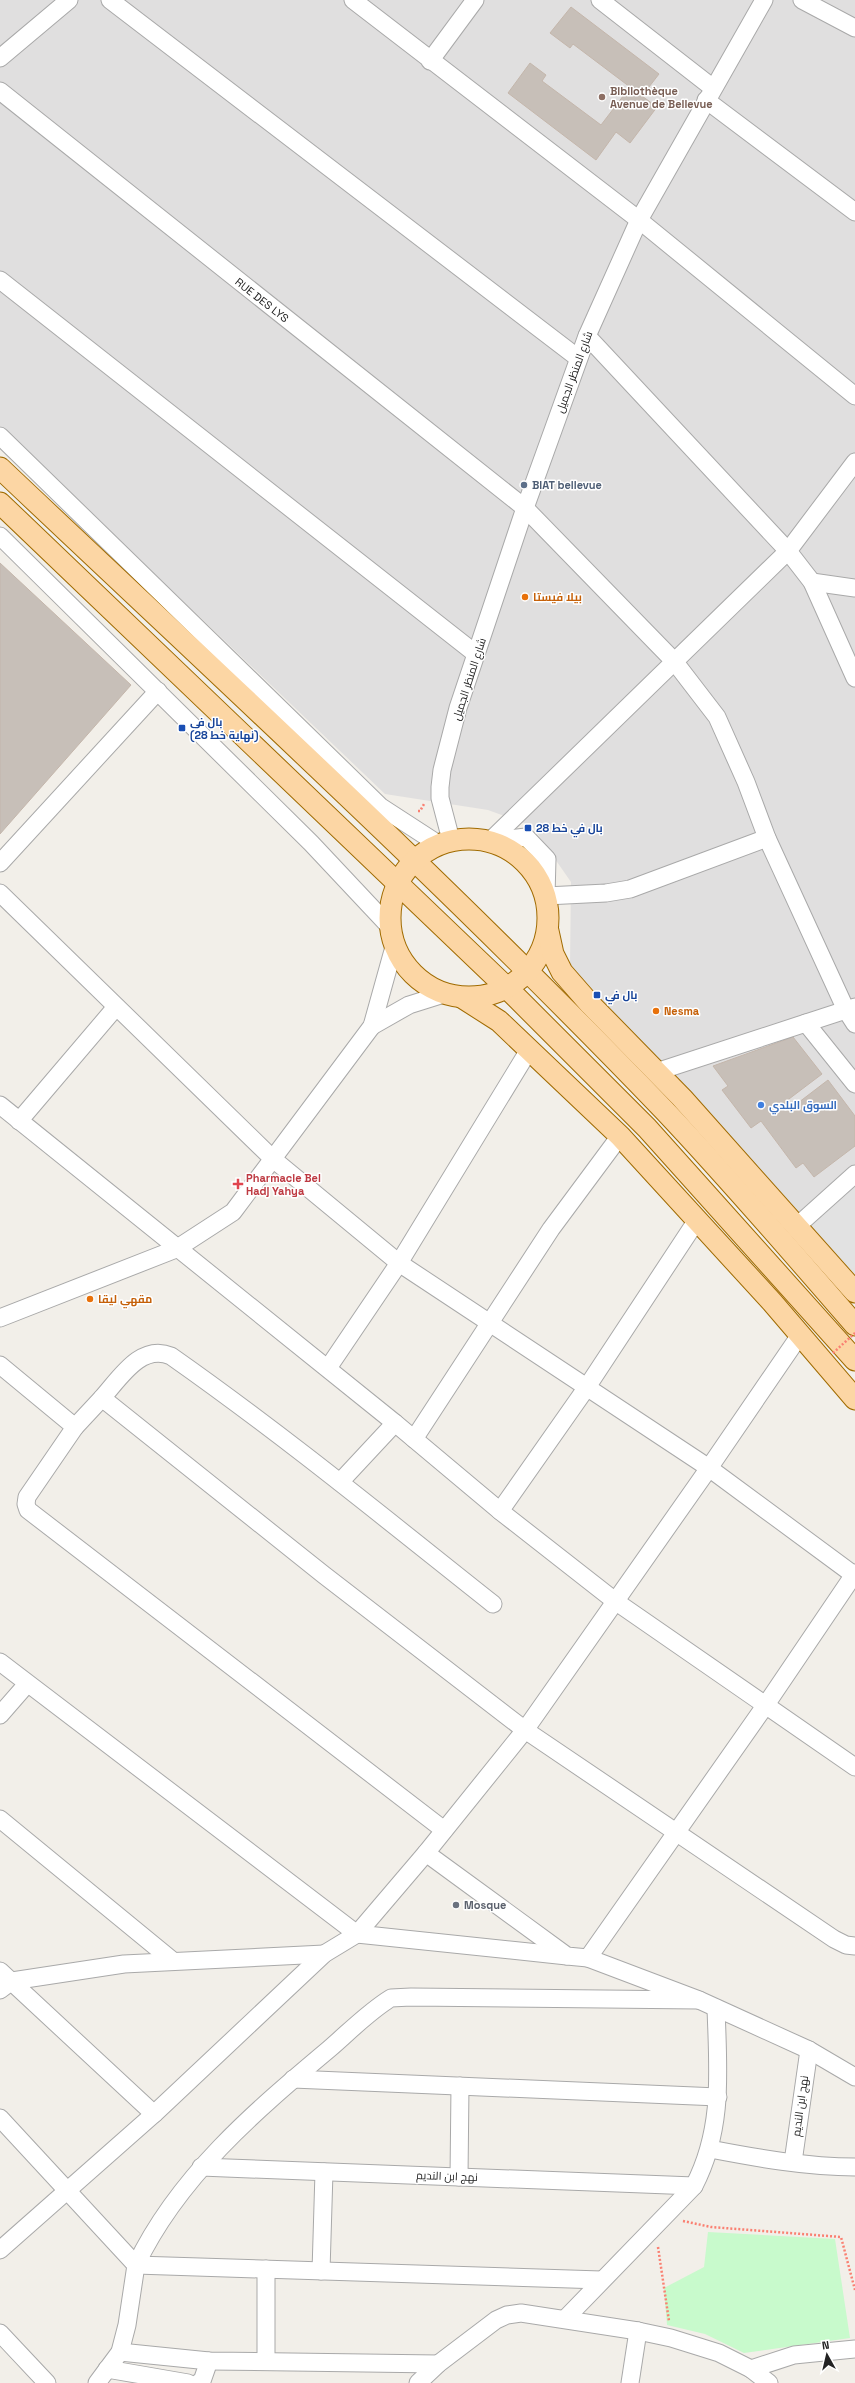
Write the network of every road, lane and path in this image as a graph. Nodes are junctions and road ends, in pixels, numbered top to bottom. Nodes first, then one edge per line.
1 (69, 0) edge
2 (110, 0) edge
3 (353, 0) edge
4 (475, 0) edge
5 (600, 0) edge
6 (764, 0) edge
7 (802, 0) edge
8 (855, 28) edge
9 (0, 58) edge
10 (430, 61) junction
11 (0, 91) edge
12 (710, 94) junction
13 (855, 212) edge
14 (639, 220) junction
15 (0, 280) edge
16 (586, 336) junction
17 (578, 358) junction
18 (855, 396) edge
19 (0, 436) edge
20 (855, 462) edge
21 (0, 468) edge
22 (0, 503) edge
23 (525, 508) junction
24 (0, 536) edge
25 (788, 551) junction
26 (812, 582) junction
27 (855, 588) edge
28 (476, 654) junction
29 (674, 661) junction
30 (855, 678) edge
31 (158, 691) junction
32 (428, 797) dead end
33 (412, 810) dead end
34 (767, 838) junction
35 (490, 841) junction
36 (444, 842) junction
37 (414, 860) junction
38 (0, 863) edge
39 (397, 884) junction
40 (0, 893) edge
41 (546, 896) junction
42 (389, 926) junction
43 (548, 931) junction
44 (394, 947) junction
45 (527, 973) junction
46 (507, 988) junction
47 (454, 996) junction
48 (116, 1008) junction
49 (852, 1013) edge
50 (806, 1023) junction
51 (372, 1026) junction
52 (529, 1050) junction
53 (656, 1072) junction
54 (855, 1084) edge
55 (0, 1105) edge
56 (19, 1121) junction
57 (620, 1136) junction
58 (273, 1158) junction
59 (855, 1174) edge
60 (697, 1220) junction
61 (796, 1227) junction
62 (176, 1249) junction
63 (399, 1263) junction
64 (855, 1292) edge
65 (0, 1318) edge
66 (491, 1324) junction
67 (855, 1325) edge
68 (855, 1333) edge
69 (800, 1335) junction
70 (833, 1353) dead end
71 (855, 1360) edge
72 (0, 1365) edge
73 (328, 1368) junction
74 (587, 1387) junction
75 (102, 1398) junction
76 (855, 1399) edge
77 (395, 1423) junction
78 (75, 1427) junction
79 (414, 1439) junction
80 (710, 1468) junction
81 (340, 1482) junction
82 (500, 1511) junction
83 (854, 1574) edge
84 (615, 1601) junction
85 (493, 1604) dead end
86 (0, 1662) edge
87 (27, 1684) junction
88 (765, 1706) junction
89 (0, 1715) edge
90 (525, 1730) junction
91 (855, 1767) edge
92 (0, 1819) edge
93 (444, 1830) junction
94 (676, 1832) junction
95 (426, 1853) junction
96 (357, 1934) junction
97 (855, 1946) edge
98 (324, 1954) junction
99 (567, 1956) junction
100 (588, 1958) junction
101 (173, 1961) junction
102 (4, 1980) edge
103 (699, 2000) junction
104 (716, 2008) junction
105 (809, 2050) junction
106 (855, 2077) edge
107 (293, 2079) junction
108 (460, 2086) junction
109 (718, 2097) junction
110 (154, 2114) junction
111 (0, 2118) edge
112 (710, 2148) junction
113 (793, 2162) junction
114 (201, 2167) junction
115 (855, 2167) edge
116 (324, 2172) junction
117 (459, 2177) junction
118 (694, 2186) junction
119 (68, 2190) junction
120 (677, 2220) dead end
121 (657, 2243) dead end
122 (0, 2250) edge
123 (136, 2265) junction
124 (266, 2269) junction
125 (321, 2271) junction
126 (601, 2280) junction
127 (855, 2290) edge
128 (565, 2319) junction
129 (638, 2332) junction
130 (0, 2333) edge
131 (671, 2338) junction
132 (855, 2349) edge
133 (120, 2352) junction
134 (208, 2361) junction
135 (266, 2362) junction
136 (438, 2364) junction
137 (107, 2369) junction
138 (751, 2369) junction
139 (47, 2383) edge
140 (97, 2383) edge
141 (188, 2383) edge
142 (198, 2383) edge
143 (418, 2383) edge
144 (630, 2383) edge
145 (769, 2383) edge

1 - 9 street
2 - 17 street
3 - 10 street
4 - 10 street
5 - 12 street
6 - 12 street, شارع المنظر الجميل
7 - 8 street
10 - 14 street
11 - 23 street, RUE DES LYS
12 - 13 street
12 - 14 street, شارع المنظر الجميل
14 - 16 street, شارع المنظر الجميل
14 - 18 street
15 - 28 street
16 - 17 street, شارع المنظر الجميل
16 - 25 street
17 - 23 street, شارع المنظر الجميل
19 - 36 street
20 - 25 street
21 - 37 main road
22 - 39 main road
23 - 28 street, شارع المنظر الجميل
23 - 29 street, RUE DES LYS
24 - 31 street
25 - 26 street
25 - 29 street
26 - 27 street
26 - 30 street
28 - 36 street, شارع المنظر الجميل
29 - 34 street, RUE DES LYS
29 - 35 street
31 - 38 street
31 - 42 street
32 - 33 path
34 - 41 street
34 - 49 street, RUE DES LYS
35 - 36 main road
35 - 41 main road
36 - 37 main road
37 - 39 main road
37 - 45 main road
39 - 42 main road
39 - 46 main road
40 - 48 street
41 - 43 main road
42 - 44 main road
43 - 45 main road
43 - 53 main road
44 - 47 main road
44 - 51 street
45 - 46 main road
45 - 67 main road
46 - 47 main road
46 - 71 main road
47 - 51 street
47 - 52 main road
48 - 56 street
48 - 58 street
49 - 50 street
50 - 53 street
50 - 54 street
51 - 58 street
52 - 57 main road
52 - 63 street
53 - 61 main road
55 - 56 street
56 - 62 street
57 - 60 main road
57 - 66 street
58 - 62 street
58 - 63 street
59 - 61 street
60 - 69 main road
60 - 74 street
61 - 64 main road
62 - 65 street
62 - 73 street
63 - 66 street
63 - 73 street
66 - 74 street
66 - 79 street
68 - 70 path, bridge
69 - 76 main road
69 - 80 street
72 - 78 street
73 - 77 street
74 - 80 street
74 - 82 street
75 - 78 street
75 - 81 street
75 - 90 street
77 - 79 street
77 - 81 street
78 - 93 street
79 - 82 street
80 - 83 street
80 - 84 street
81 - 85 street
82 - 84 street
83 - 88 street
84 - 88 street
84 - 90 street
86 - 87 street
87 - 89 street
87 - 96 street
88 - 91 street
88 - 94 street
90 - 93 street
90 - 94 street
92 - 101 street
93 - 95 street
94 - 97 street
94 - 100 street
95 - 96 street
95 - 99 street
96 - 98 street
96 - 99 street
98 - 101 street
98 - 110 street
99 - 100 street
100 - 103 street
101 - 102 street
102 - 110 street
103 - 104 street
103 - 107 street
104 - 105 street
104 - 109 street
105 - 106 street
105 - 113 street, نهج ابن النديم
107 - 108 street
107 - 114 street
108 - 109 street
108 - 117 street
109 - 112 street
110 - 119 street
111 - 119 street
112 - 113 street
112 - 118 street
113 - 115 street
114 - 116 street, نهج ابن النديم
114 - 123 street
116 - 117 street, نهج ابن النديم
116 - 125 street
117 - 118 street, نهج ابن النديم
118 - 126 street
119 - 122 street
119 - 123 street
120 - 127 path
121 - 131 path
123 - 124 street
123 - 133 street
124 - 125 street
124 - 135 street
125 - 126 street
126 - 128 street
128 - 129 street
128 - 136 street
129 - 131 street
129 - 144 street
130 - 139 street
131 - 138 street
132 - 138 street
133 - 134 street
133 - 137 street
134 - 135 street
134 - 142 street
135 - 136 street
136 - 143 street
137 - 140 street
137 - 141 street
138 - 145 street

